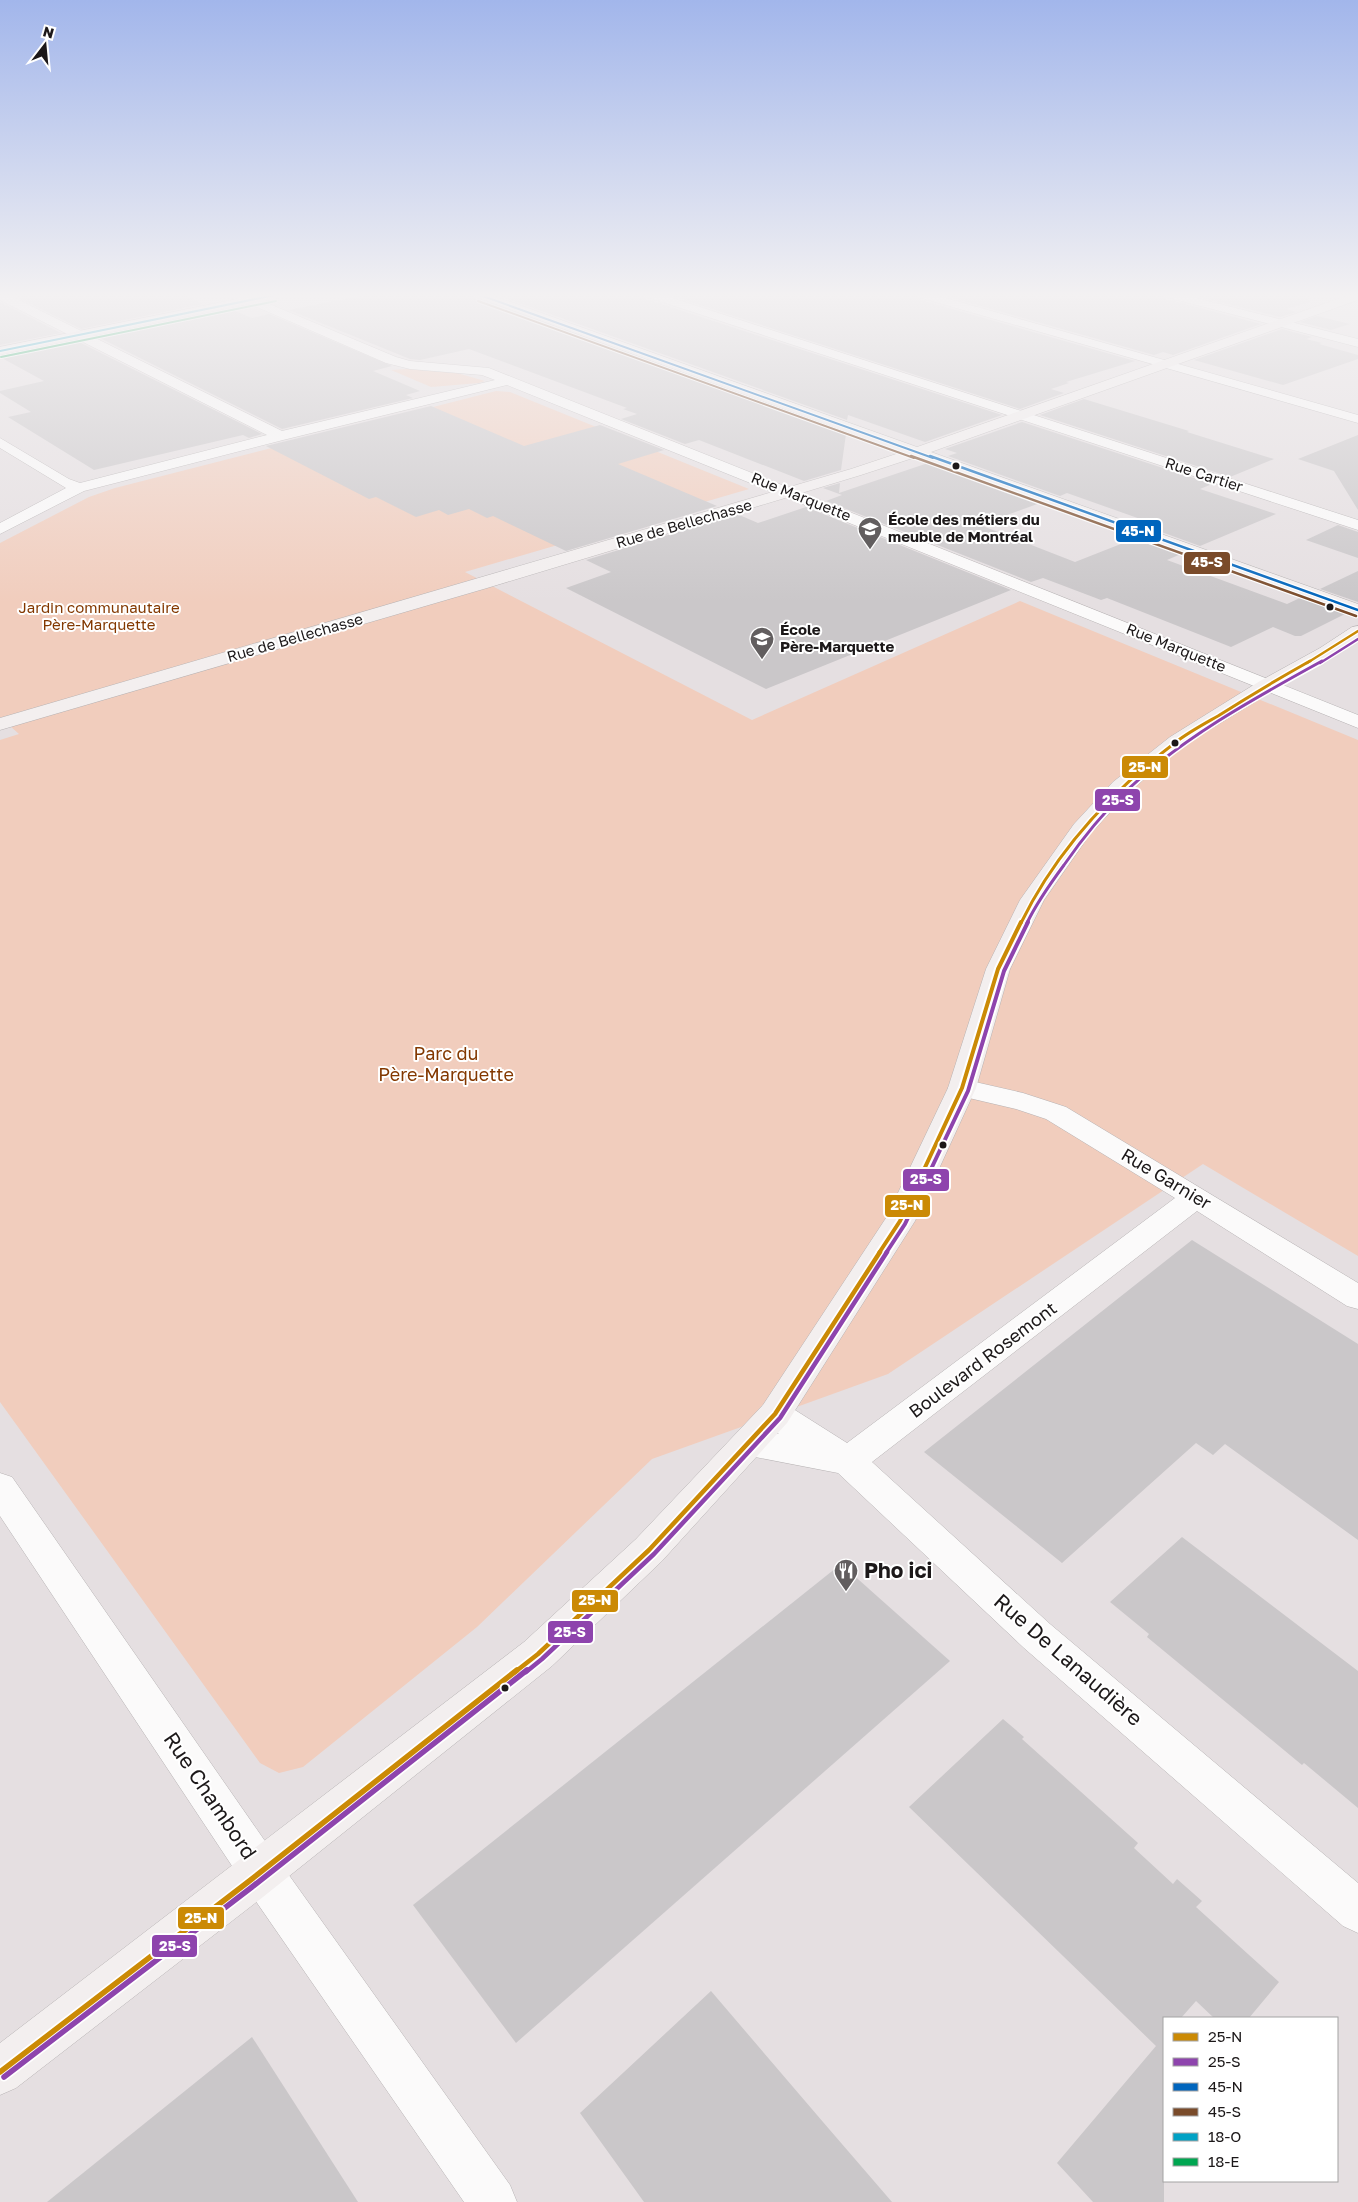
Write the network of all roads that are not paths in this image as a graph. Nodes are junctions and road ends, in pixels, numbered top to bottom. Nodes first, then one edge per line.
1 (204, 398) edge
2 (436, 398) edge
3 (553, 398) edge
4 (765, 398) edge
5 (969, 398) edge
6 (1070, 398) edge
7 (1283, 398) edge
8 (1022, 415) junction
9 (1358, 419) edge
10 (280, 436) junction
11 (0, 442) edge
12 (916, 452) junction
13 (79, 488) junction
14 (791, 493) junction
15 (1358, 526) edge
16 (0, 529) edge
17 (1358, 610) edge
18 (1358, 631) edge
19 (1266, 685) junction
20 (1358, 722) edge
21 (0, 724) edge
22 (962, 1088) junction
23 (1196, 1197) junction
24 (1358, 1298) edge
25 (775, 1414) junction
26 (750, 1442) junction
27 (848, 1461) junction
28 (0, 1487) edge
29 (262, 1872) junction
30 (1358, 1911) edge
31 (0, 2072) edge
32 (493, 2202) edge

1 - 10 street
2 - 10 street
3 - 14 street, Rue Marquette
4 - 12 main road
5 - 8 street, Rue Cartier
6 - 8 main road, Rue de Bellechasse
7 - 9 street
8 - 12 main road, Rue de Bellechasse
8 - 15 street, Rue Cartier
10 - 13 street
11 - 13 street
12 - 14 main road, Rue de Bellechasse
12 - 17 main road
13 - 16 street
14 - 19 street, Rue Marquette
14 - 21 main road, Rue de Bellechasse
18 - 19 main road
19 - 20 street, Rue Marquette
19 - 22 main road
22 - 23 street, Rue Garnier
22 - 25 main road
23 - 24 street, Rue Garnier
23 - 27 street, Boulevard Rosemont
25 - 26 main road
25 - 27 street, Rue De Lanaudière
26 - 27 street
26 - 29 main road
27 - 30 street, Rue De Lanaudière
28 - 29 street, Rue Chambord
29 - 31 main road
29 - 32 street, Rue Chambord

